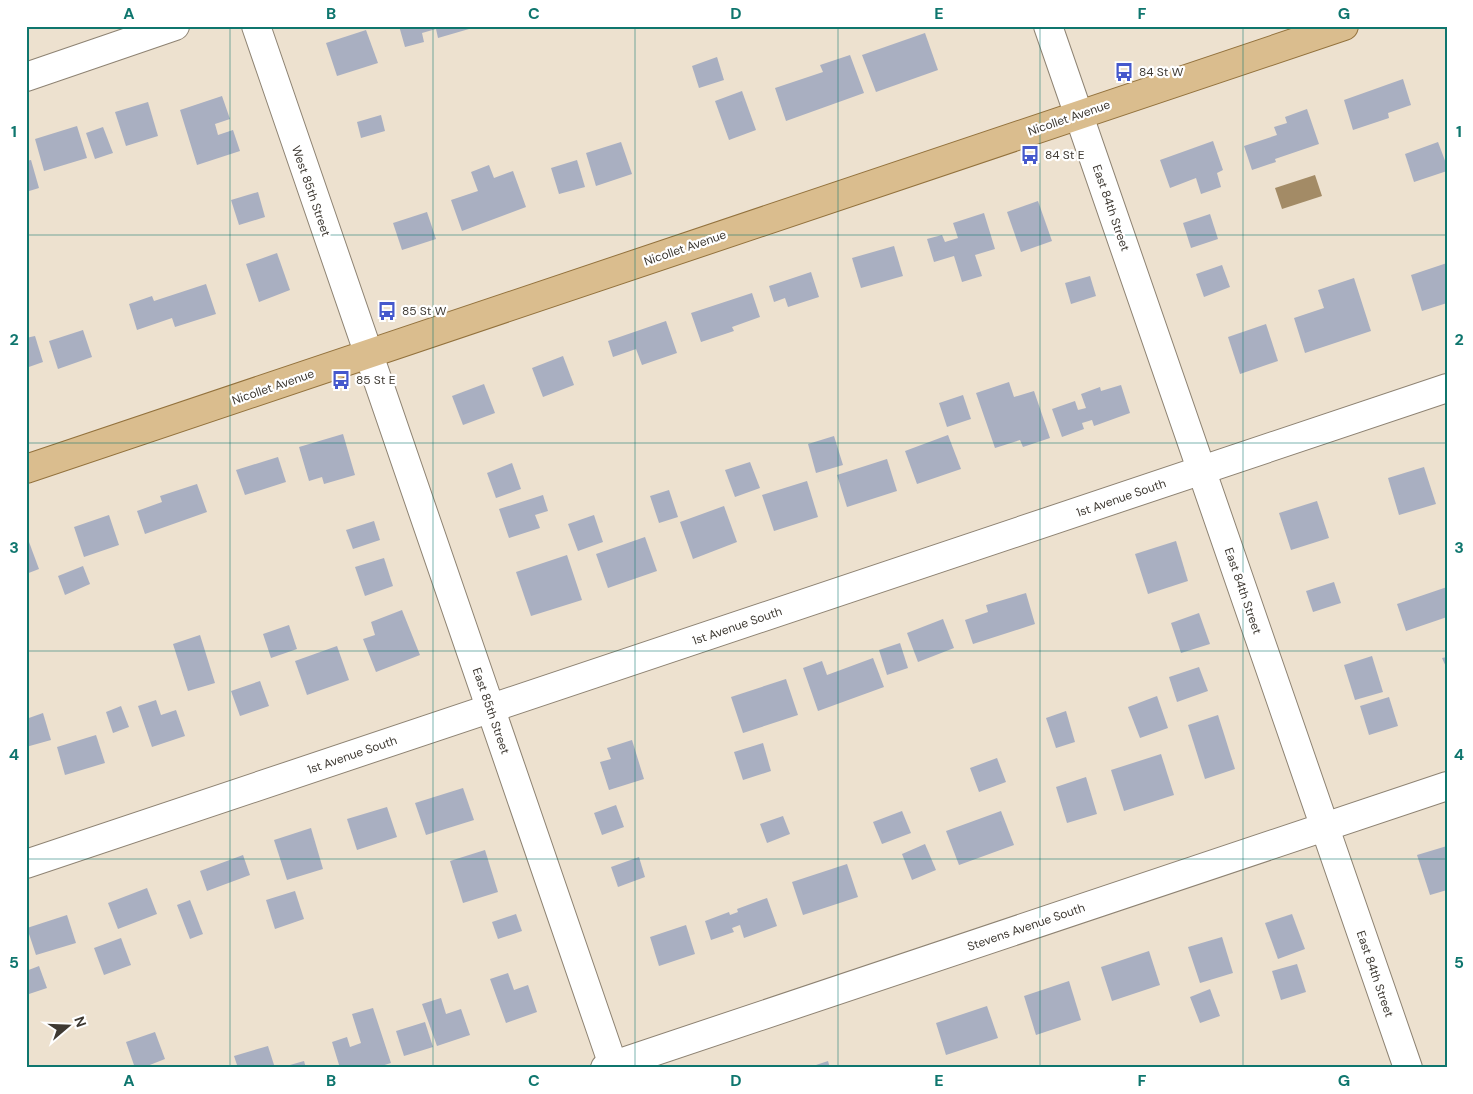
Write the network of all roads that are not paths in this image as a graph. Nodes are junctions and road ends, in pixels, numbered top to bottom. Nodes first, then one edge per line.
1 (175, 26) edge
2 (256, 26) edge
3 (1048, 26) edge
4 (1344, 26) edge
5 (26, 77) edge
6 (1079, 115) junction
7 (367, 355) junction
8 (1447, 388) edge
9 (26, 469) edge
10 (1202, 470) junction
11 (490, 709) junction
12 (1447, 786) edge
13 (1324, 827) junction
14 (26, 864) edge
15 (611, 1067) edge
16 (1408, 1068) edge

1 - 5 street
2 - 7 street, West 85th Street
3 - 6 street, East 84th Street
4 - 6 main road, Nicollet Avenue
6 - 7 main road, Nicollet Avenue
6 - 10 street, East 84th Street
7 - 9 main road, Nicollet Avenue
7 - 11 street, East 85th Street
8 - 10 street, 1st Avenue South
10 - 11 street, 1st Avenue South
10 - 13 street, East 84th Street
11 - 14 street, 1st Avenue South
11 - 15 street, East 85th Street
12 - 13 street, Stevens Avenue South
13 - 15 street, Stevens Avenue South
13 - 16 street, East 84th Street

